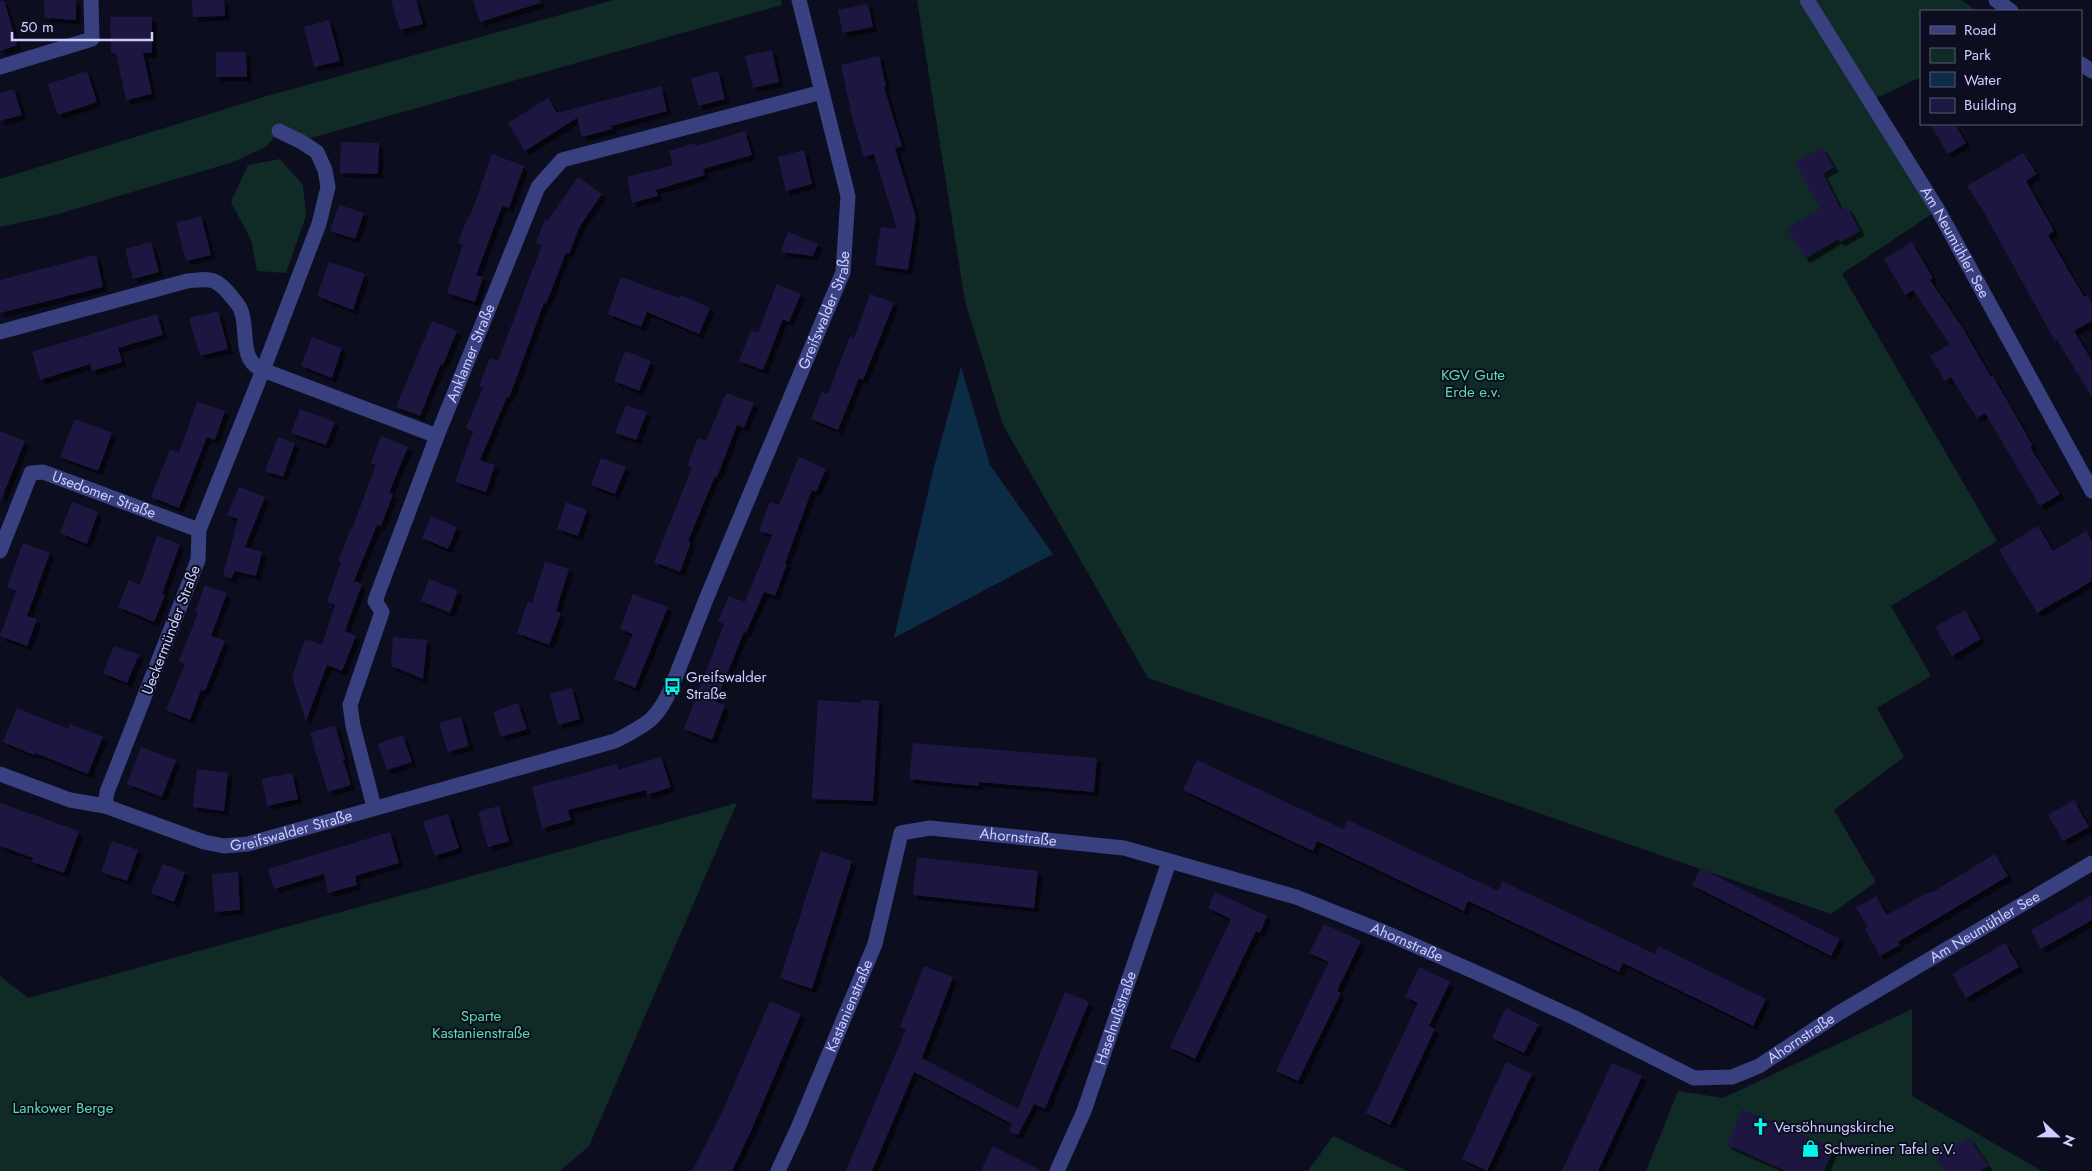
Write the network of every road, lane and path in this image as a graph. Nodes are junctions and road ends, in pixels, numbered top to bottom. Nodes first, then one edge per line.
1 (91, 0) edge
2 (799, 0) edge
3 (1808, 0) edge
4 (1996, 0) edge
5 (2010, 10) edge
6 (0, 67) edge
7 (822, 92) junction
8 (279, 131) dead end
9 (0, 332) edge
10 (263, 370) junction
11 (437, 436) junction
12 (2092, 491) edge
13 (199, 530) junction
14 (0, 551) edge
15 (0, 774) edge
16 (105, 806) junction
17 (374, 807) junction
18 (901, 833) joint
19 (1169, 862) junction
20 (2092, 863) edge
21 (1876, 991) joint
22 (778, 1171) edge
23 (1057, 1171) edge

1 - 6 street
2 - 7 street, Greifswalder Straße
3 - 12 street, Am Neumühler See
4 - 5 street
7 - 11 street, Anklamer Straße
7 - 17 street, Greifswalder Straße
8 - 10 street, Ueckermünder Straße
9 - 10 street
10 - 11 street
10 - 13 street, Ueckermünder Straße
11 - 17 street, Anklamer Straße
13 - 14 street, Usedomer Straße
13 - 16 street, Ueckermünder Straße
15 - 16 street, Greifswalder Straße
16 - 17 street, Greifswalder Straße
18 - 19 street, Ahornstraße
18 - 22 street, Kastanienstraße
19 - 21 street, Ahornstraße
19 - 23 street, Haselnußstraße
20 - 21 street, Am Neumühler See

